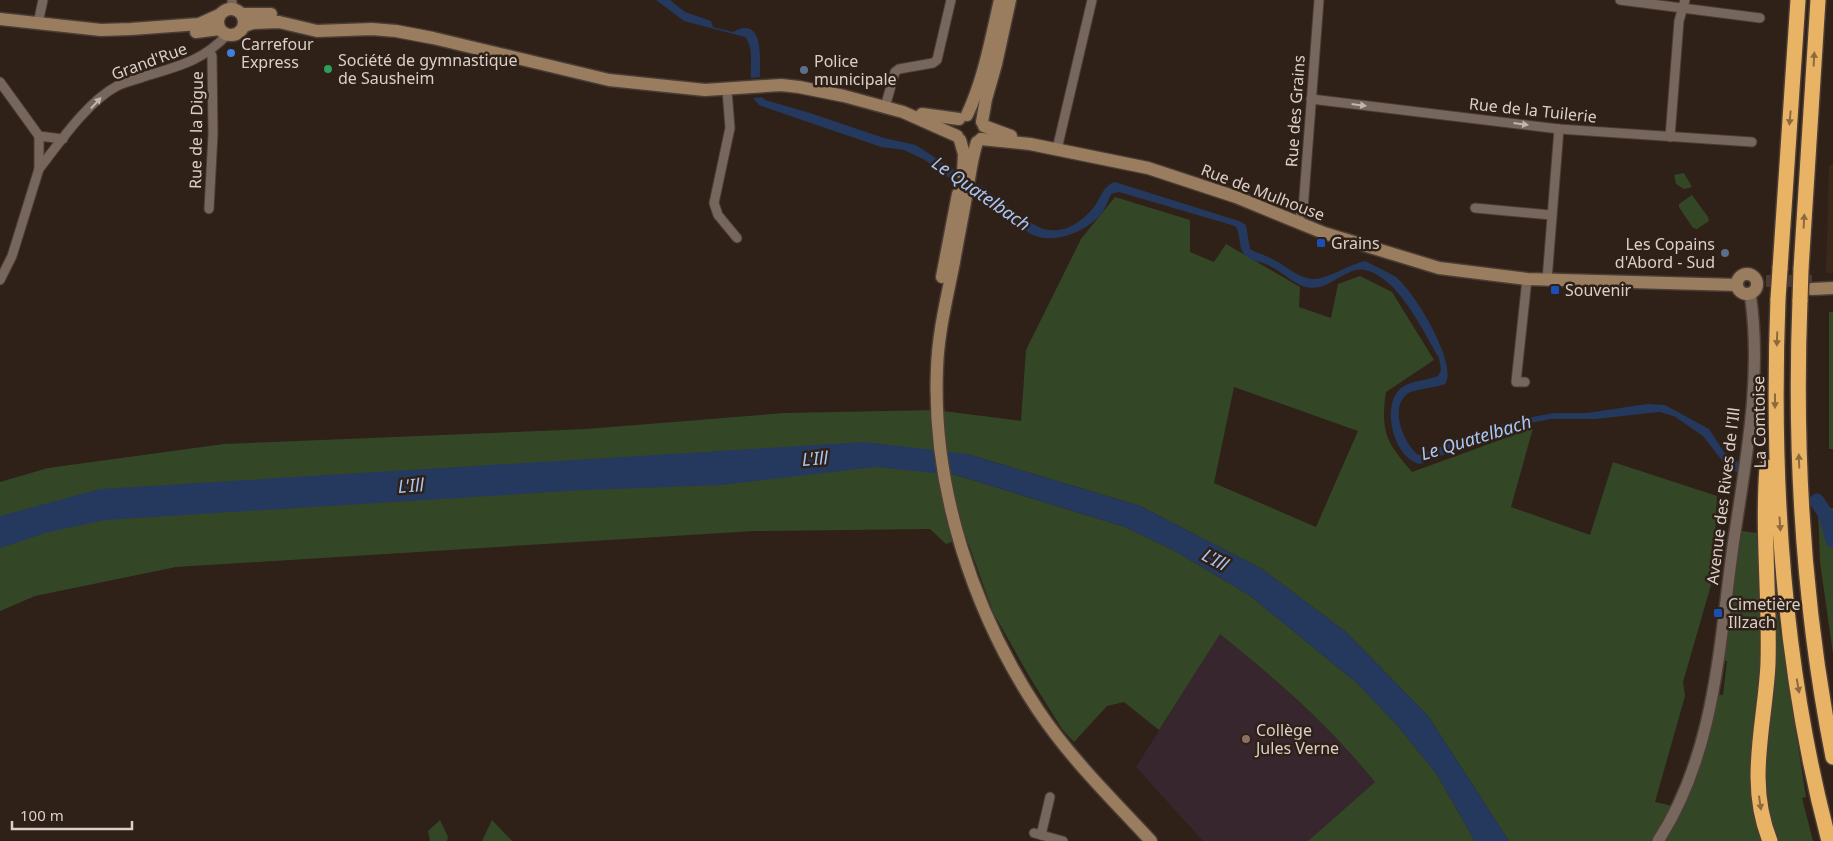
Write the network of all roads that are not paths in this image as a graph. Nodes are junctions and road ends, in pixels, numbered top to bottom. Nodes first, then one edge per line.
1 (43, 0) edge
2 (951, 0) edge
3 (1000, 0) edge
4 (1010, 0) edge
5 (1092, 0) edge
6 (1319, 0) edge
7 (1620, 0) edge
8 (1798, 0) edge
9 (1818, 0) edge
10 (1685, 4) edge
11 (237, 12) edge
12 (219, 15) junction
13 (1760, 18) dead end
14 (0, 19) edge
15 (38, 23) junction
16 (131, 30) junction
17 (223, 32) junction
18 (206, 54) junction
19 (0, 82) edge
20 (727, 90) junction
21 (1311, 99) junction
22 (885, 107) junction
23 (903, 112) junction
24 (963, 117) junction
25 (1559, 129) junction
26 (981, 132) junction
27 (39, 136) junction
28 (1670, 137) junction
29 (959, 138) junction
30 (63, 139) junction
31 (1752, 142) dead end
32 (1056, 149) junction
33 (39, 169) junction
34 (966, 173) junction
35 (1475, 208) dead end
36 (209, 209) dead end
37 (1551, 215) junction
38 (1297, 223) junction
39 (737, 238) dead end
40 (1526, 278) junction
41 (0, 280) edge
42 (1547, 280) junction
43 (1833, 280) edge
44 (1759, 287) joint
45 (1833, 288) edge
46 (1525, 382) dead end
47 (1775, 423) junction
48 (1805, 562) junction
49 (1833, 697) edge
50 (1833, 756) edge
51 (1050, 797) dead end
52 (1063, 841) edge
53 (1151, 841) edge
54 (1658, 841) edge
55 (1770, 841) edge
56 (1829, 841) edge

1 - 15 street
2 - 22 street
3 - 24 main road
4 - 26 main road
5 - 32 street
6 - 21 street, Rue des Grains
7 - 10 street
8 -> 47 highway, La Comtoise, bridge
48 -> 9 highway, bridge
10 - 13 street
10 - 28 street
11 - 12 main road
11 - 17 main road
11 - 20 main road
12 - 16 main road
12 - 17 main road
14 - 15 main road
15 - 16 main road
16 - 17 main road
17 - 18 street, Grand'Rue
30 -> 18 street, Grand'Rue
18 - 36 street, Rue de la Digue
19 - 27 street
20 - 22 main road
20 - 39 street
21 -> 25 street, Rue de la Tuilerie
21 - 38 street, Rue des Grains
22 - 23 main road
23 - 24 main road
23 - 29 main road
24 - 26 main road
24 - 29 main road
25 - 28 street, Rue de la Tuilerie
25 - 37 street
26 - 29 main road
26 - 32 main road, Rue de Mulhouse
26 - 34 main road
27 - 30 street
27 - 33 street
28 - 31 street, Rue de la Tuilerie
29 - 34 main road
30 - 33 street, Grand'Rue
32 - 38 main road, Rue de Mulhouse
33 - 41 street
34 - 53 main road
35 - 37 street
37 - 42 street
38 - 40 main road, Rue de Mulhouse
40 - 42 main road, Rue de Mulhouse
40 - 46 street
42 - 44 main road, Rue de Mulhouse
43 - 45 main road
44 - 54 street, Avenue des Rives de l'Ill
47 -> 55 highway
47 -> 56 highway, La Comtoise
48 - 49 highway
48 - 50 highway
51 - 52 street

